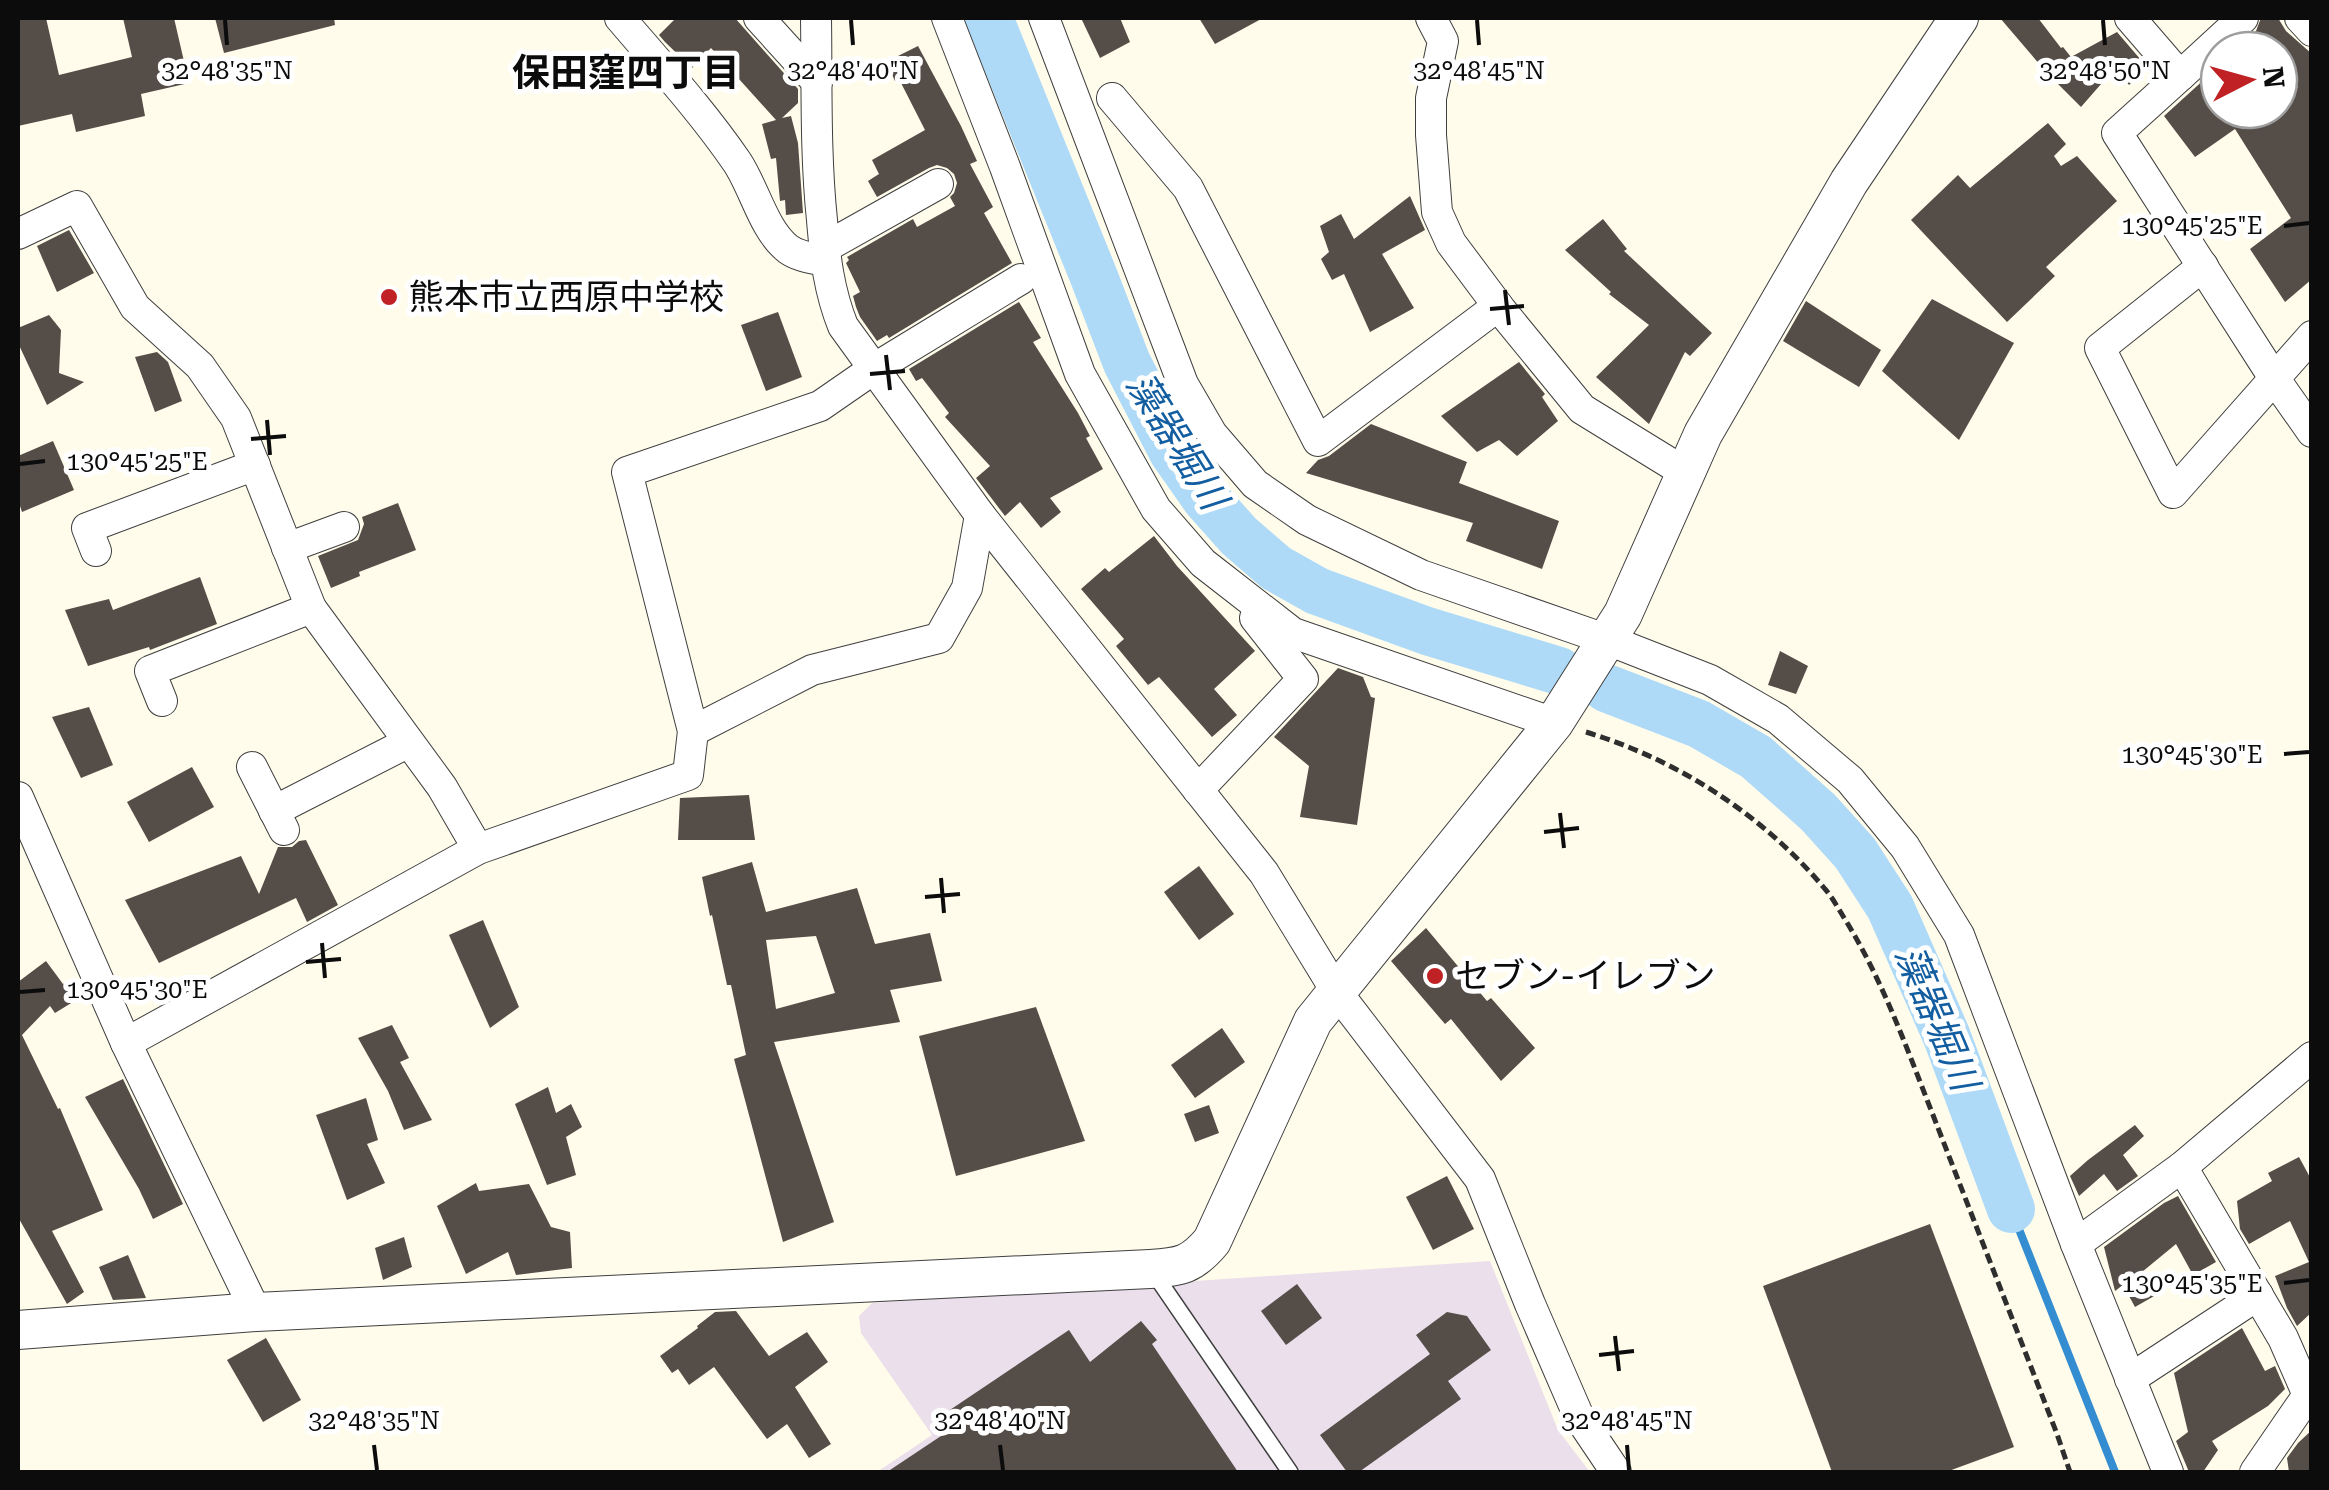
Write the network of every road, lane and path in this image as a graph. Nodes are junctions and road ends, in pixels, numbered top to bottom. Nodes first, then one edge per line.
1 (620, 18) edge
2 (759, 18) edge
3 (816, 18) edge
4 (946, 18) edge
5 (1044, 18) edge
6 (1431, 18) edge
7 (1959, 18) edge
8 (2130, 18) edge
9 (2244, 18) edge
10 (2300, 18) edge
11 (2312, 31) edge
12 (2180, 76) junction
13 (817, 82) junction
14 (1112, 98) dead end
15 (938, 184) dead end
16 (18, 234) edge
17 (824, 254) junction
18 (2203, 266) junction
19 (1021, 279) dead end
20 (1498, 306) junction
21 (2312, 336) edge
22 (876, 368) junction
23 (2274, 378) junction
24 (2312, 432) edge
25 (256, 466) junction
26 (1686, 474) junction
27 (980, 514) junction
28 (344, 527) dead end
29 (87, 529) dead end
30 (287, 548) junction
31 (1226, 581) junction
32 (310, 608) junction
33 (1608, 640) junction
34 (162, 700) dead end
35 (1554, 723) junction
36 (693, 731) junction
37 (407, 742) junction
38 (252, 767) dead end
39 (1198, 790) junction
40 (18, 798) edge
41 (478, 849) junction
42 (1336, 990) junction
43 (126, 1043) junction
44 (2312, 1057) edge
45 (2182, 1166) junction
46 (2076, 1244) junction
47 (1150, 1269) junction
48 (2258, 1295) junction
49 (256, 1312) junction
50 (18, 1330) edge
51 (2130, 1379) junction
52 (1290, 1472) edge
53 (1616, 1472) edge
54 (2070, 1472) edge
55 (2168, 1472) edge
56 (2255, 1472) edge

1 - 17 street
2 - 13 street
3 - 13 street
4 - 31 street
5 - 33 street
6 - 20 street
7 - 26 street
8 - 12 street
9 - 12 street
10 - 11 street
12 - 18 street
13 - 17 street
14 - 20 street
15 - 17 street
16 - 25 street
17 - 22 street
18 - 23 street
18 - 23 street
19 - 22 street
20 - 26 street
21 - 23 street
22 - 27 street
22 - 36 street
23 - 24 street
25 - 29 street
25 - 30 street
26 - 33 street
27 - 36 street
27 - 39 street
28 - 30 street
30 - 32 street
31 - 35 street
31 - 39 street
32 - 34 street
32 - 37 street
33 - 35 street
33 - 46 street
35 - 42 street
35 - 54 path
36 - 41 street
37 - 38 street
37 - 41 street
39 - 42 street
40 - 43 street
41 - 43 street
42 - 47 street
42 - 53 street
43 - 49 street
44 - 45 street
45 - 46 street
45 - 48 street
46 - 51 street
47 - 49 street
47 - 52 lane
48 - 51 street
48 - 56 street
49 - 50 street
51 - 55 street

